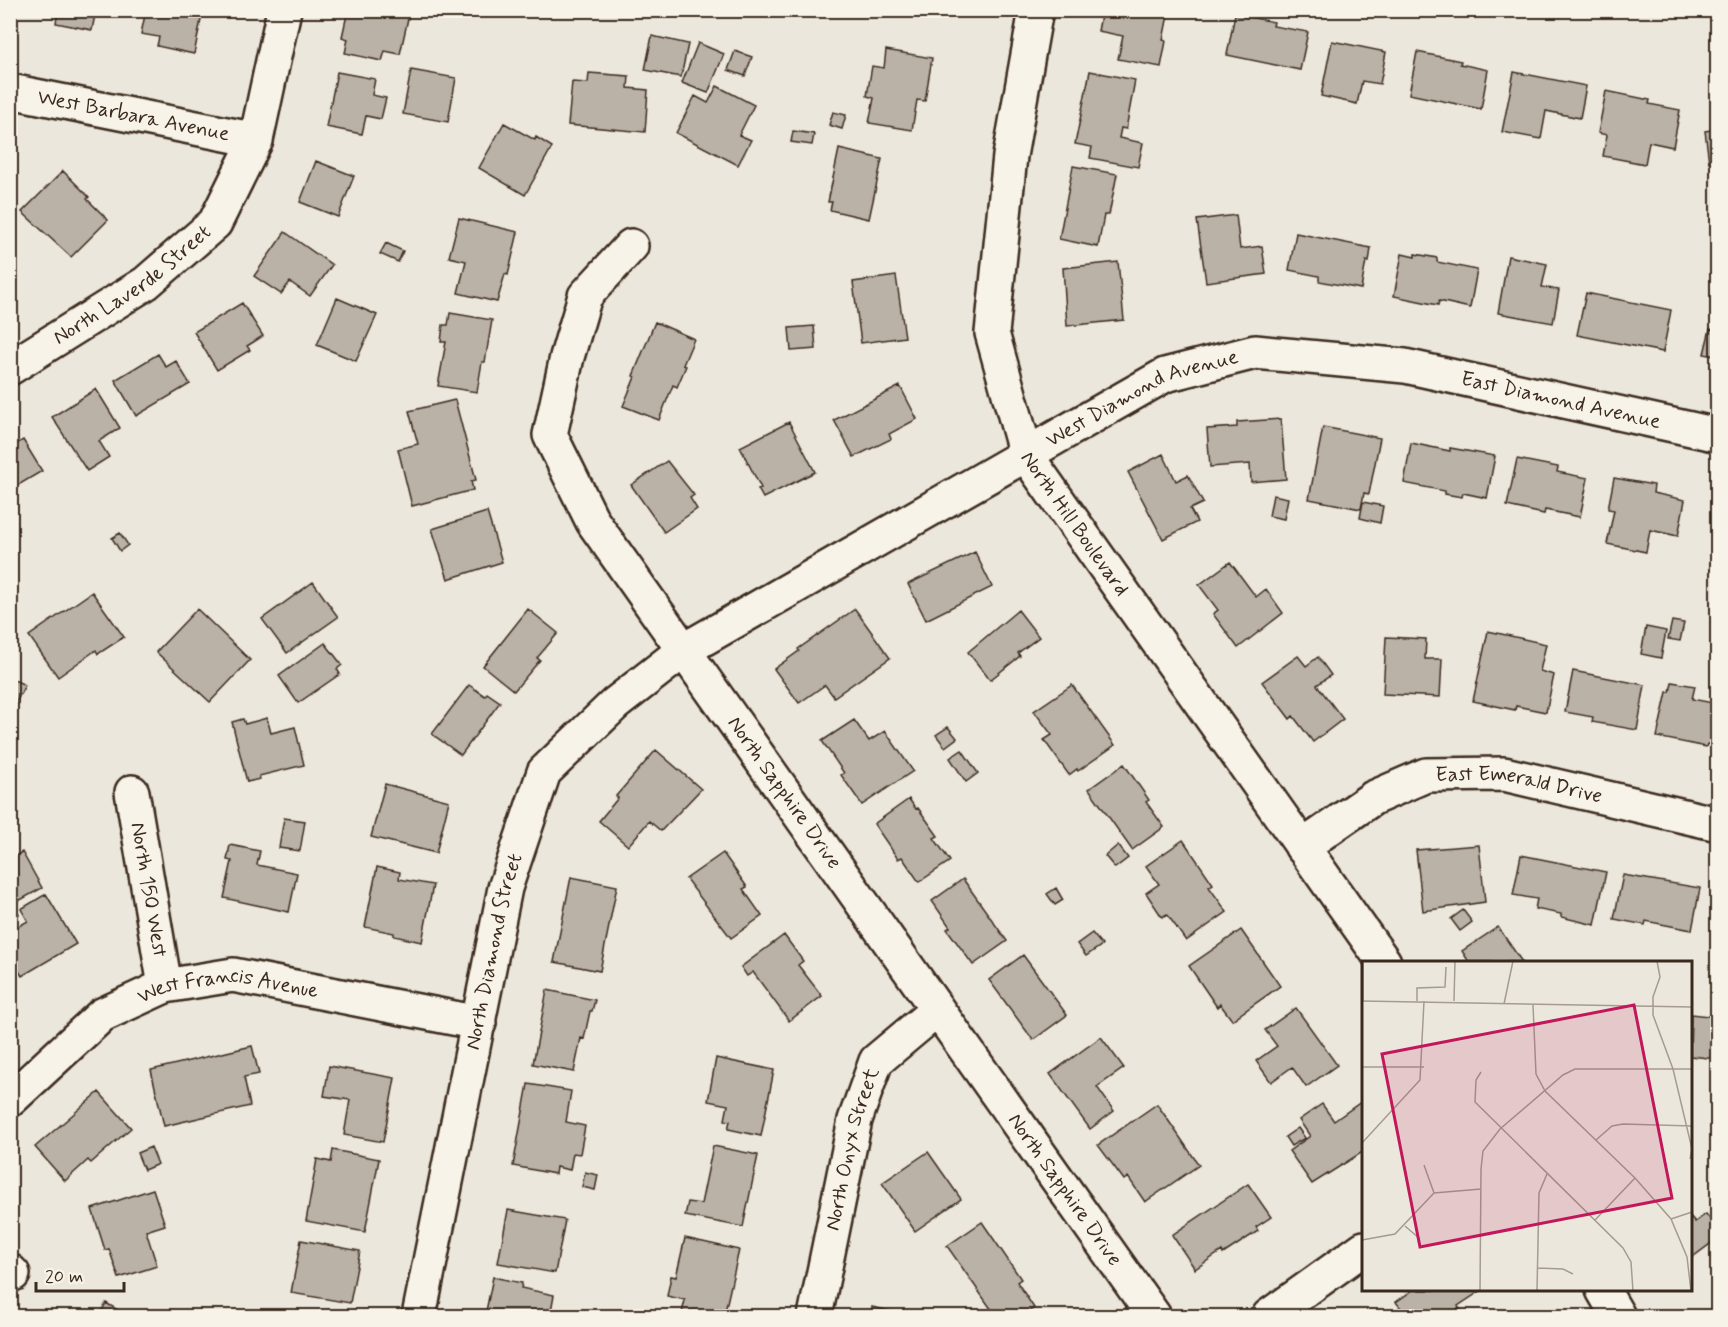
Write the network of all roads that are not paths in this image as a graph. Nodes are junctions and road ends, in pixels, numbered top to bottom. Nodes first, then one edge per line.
1 (284, 10) edge
2 (1036, 10) edge
3 (10, 91) edge
4 (256, 140) junction
5 (631, 246) dead end
6 (1405, 366) joint
7 (10, 368) edge
8 (1718, 435) edge
9 (1026, 455) junction
10 (684, 651) junction
11 (132, 792) dead end
12 (1718, 824) edge
13 (1302, 847) junction
14 (1383, 961) edge
15 (165, 986) junction
16 (937, 1010) junction
17 (479, 1023) junction
18 (10, 1100) edge
19 (1352, 1256) edge
20 (1604, 1291) edge
21 (419, 1317) edge
22 (815, 1317) edge
23 (1154, 1317) edge
24 (1269, 1317) edge
25 (1618, 1317) edge

1 - 4 street, North Laverde Street
2 - 9 street, North Hill Boulevard
3 - 4 street, West Barbara Avenue
4 - 7 street, North Laverde Street
5 - 10 street, North Sapphire Drive
6 - 8 street, East Diamond Avenue
6 - 9 street, West Diamond Avenue
9 - 10 street, West Diamond Avenue
9 - 13 street, North Hill Boulevard
10 - 16 street, North Sapphire Drive
10 - 17 street, North Diamond Street
11 - 15 street, North 150 West
12 - 13 street, East Emerald Drive
13 - 14 street, North Hill Boulevard
15 - 17 street, West Francis Avenue
15 - 18 street, West Francis Avenue
16 - 22 street, North Onyx Street
16 - 23 street, North Sapphire Drive
17 - 21 street, North Diamond Street
19 - 24 street
20 - 25 street

